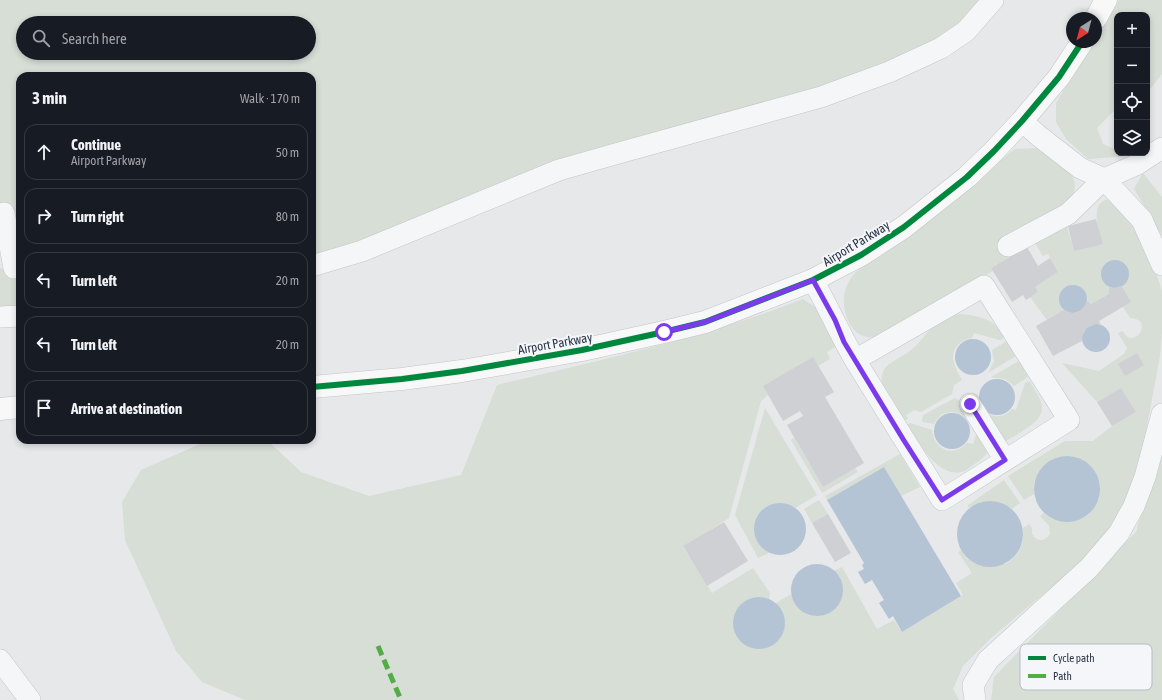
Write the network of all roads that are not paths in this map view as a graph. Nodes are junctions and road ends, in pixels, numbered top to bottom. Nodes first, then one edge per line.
1 (993, 0) edge
2 (1106, 0) edge
3 (1099, 12) edge
4 (1078, 48) edge
5 (1022, 121) junction
6 (1162, 148) edge
7 (1104, 179) junction
8 (4, 213) dead end
9 (1008, 246) dead end
10 (8, 257) edge
11 (1162, 264) edge
12 (316, 265) edge
13 (813, 280) junction
14 (16, 316) edge
15 (0, 317) edge
16 (855, 360) junction
17 (316, 387) edge
18 (970, 404) dead end
19 (16, 407) edge
20 (0, 408) edge
21 (1162, 414) edge
22 (1005, 460) junction
23 (0, 660) edge
24 (30, 700) edge
25 (975, 700) edge

1 - 12 street
2 - 3 main road
4 - 5 main road, Airport Parkway
5 - 7 street
5 - 13 main road, Airport Parkway
6 - 7 street
7 - 9 street
7 - 11 street
8 - 10 street
13 - 16 street
13 - 17 main road, Airport Parkway
14 - 15 street
16 - 22 street
16 - 22 street
18 - 22 street
19 - 20 main road
21 - 25 street
23 - 24 street

